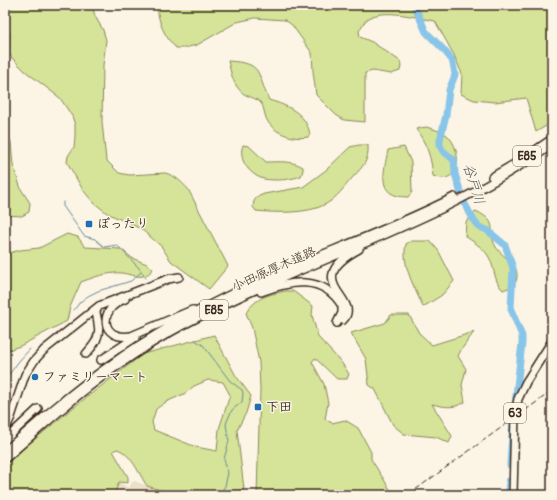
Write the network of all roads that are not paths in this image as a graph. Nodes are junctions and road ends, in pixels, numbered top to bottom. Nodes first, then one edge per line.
1 (552, 139) edge
2 (552, 145) edge
3 (497, 177) junction
4 (448, 203) junction
5 (402, 227) junction
6 (243, 289) junction
7 (99, 306) junction
8 (212, 310) junction
9 (166, 321) junction
10 (552, 341) edge
11 (86, 354) dead end
12 (101, 360) dead end
13 (38, 409) dead end
14 (5, 430) edge
15 (5, 440) edge
16 (5, 451) edge
17 (5, 459) edge
18 (513, 495) edge

1 - 3 main road, 小田原厚木道路 / E85
2 - 3 main road, 小田原厚木道路 / E85
3 - 4 main road, 小田原厚木道路 / E85
4 - 5 main road, 小田原厚木道路 / E85
4 - 6 main road, 小田原厚木道路 / E85
5 - 8 main road, 小田原厚木道路 / E85
5 - 8 main road
6 - 9 main road
6 - 16 main road, 小田原厚木道路 / E85
7 - 9 main road
7 - 11 main road
7 - 14 main road
8 - 17 main road, 小田原厚木道路 / E85
9 - 12 main road
10 - 18 main road, 63
13 - 15 main road

